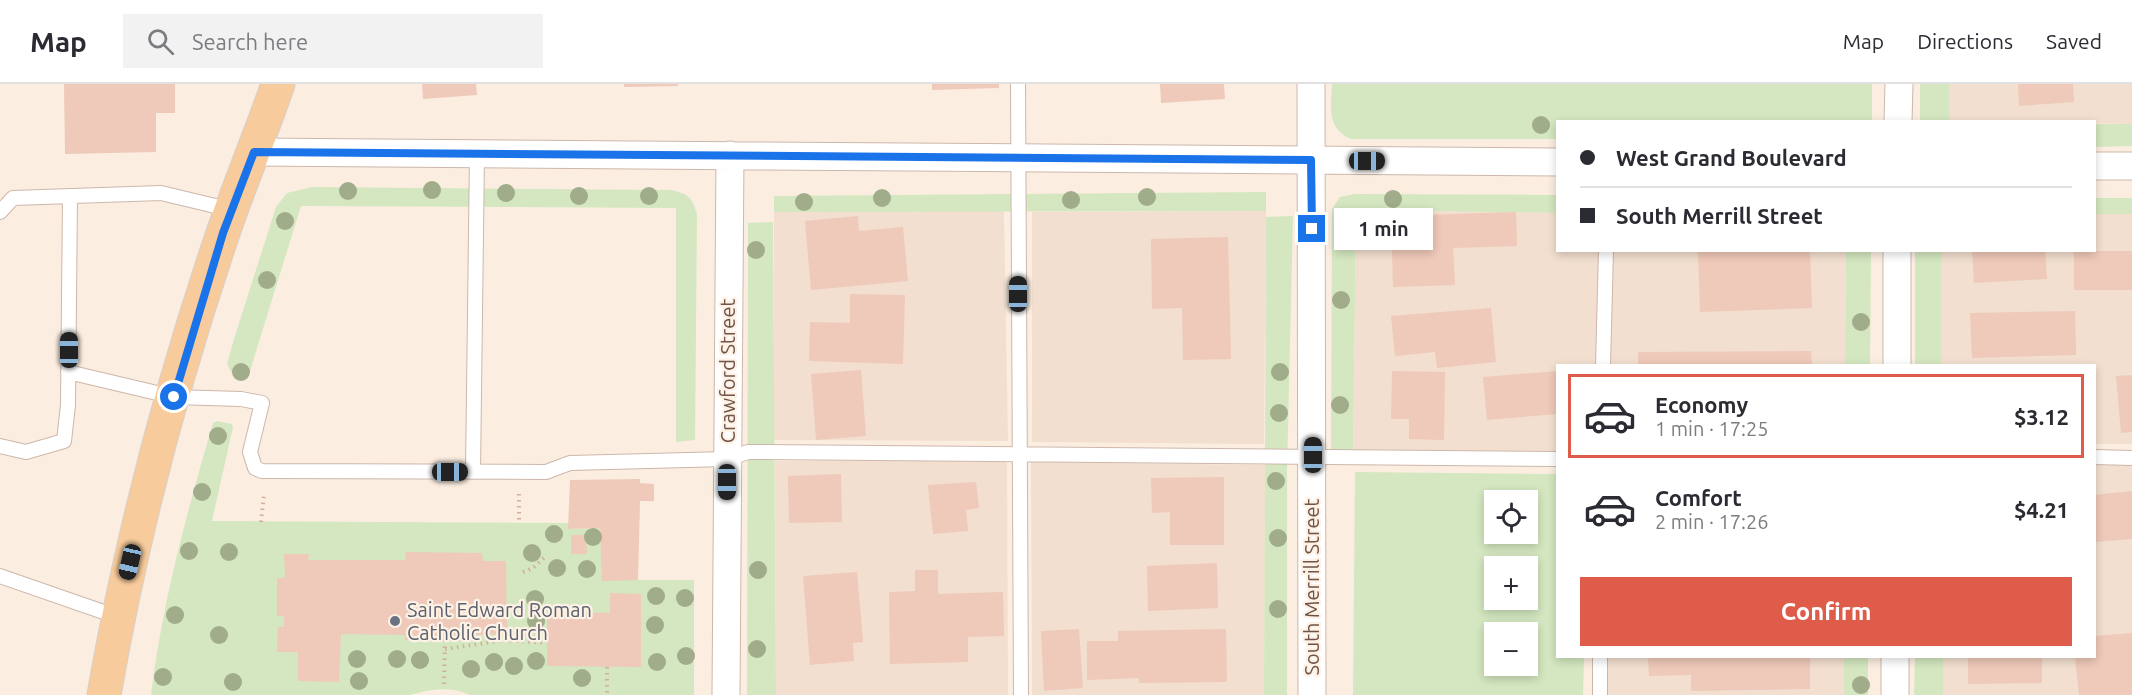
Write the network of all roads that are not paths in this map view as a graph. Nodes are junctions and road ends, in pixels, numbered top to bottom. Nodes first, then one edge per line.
1 (278, 84) edge
2 (1018, 84) edge
3 (1311, 84) edge
4 (1899, 84) edge
5 (1898, 120) edge
6 (254, 152) junction
7 (477, 154) junction
8 (730, 156) junction
9 (1018, 158) junction
10 (1311, 160) junction
11 (1556, 162) edge
12 (2096, 166) edge
13 (2132, 166) edge
14 (70, 196) junction
15 (232, 210) junction
16 (0, 212) edge
17 (1606, 252) edge
18 (1897, 252) edge
19 (1603, 364) edge
20 (1897, 364) edge
21 (68, 372) junction
22 (174, 397) junction
23 (0, 446) edge
24 (1020, 453) junction
25 (1313, 455) junction
26 (2096, 457) edge
27 (2132, 458) edge
28 (727, 459) junction
29 (1556, 459) edge
30 (473, 472) junction
31 (0, 576) edge
32 (118, 617) junction
33 (1600, 658) edge
34 (1895, 658) edge
35 (104, 695) edge
36 (726, 695) edge
37 (1021, 695) edge
38 (1312, 695) edge
39 (1600, 695) edge
40 (1895, 695) edge

1 - 6 main road
2 - 9 lane
3 - 10 street, South Merrill Street
4 - 5 street
6 - 7 street
6 - 15 main road
7 - 8 street
7 - 30 lane
8 - 9 street
8 - 28 street, Crawford Street
9 - 10 street
9 - 24 lane
10 - 11 street
10 - 25 street, South Merrill Street
12 - 13 street
14 - 15 lane
14 - 16 lane
14 - 21 lane
15 - 22 main road
17 - 19 lane
18 - 20 street
21 - 22 lane
21 - 23 lane
22 - 30 lane
22 - 32 main road
24 - 25 lane
24 - 28 lane
24 - 37 lane
25 - 29 lane
25 - 38 street, South Merrill Street
26 - 27 lane
28 - 30 lane
28 - 36 street, Crawford Street
31 - 32 lane
32 - 35 main road
33 - 39 lane
34 - 40 street

